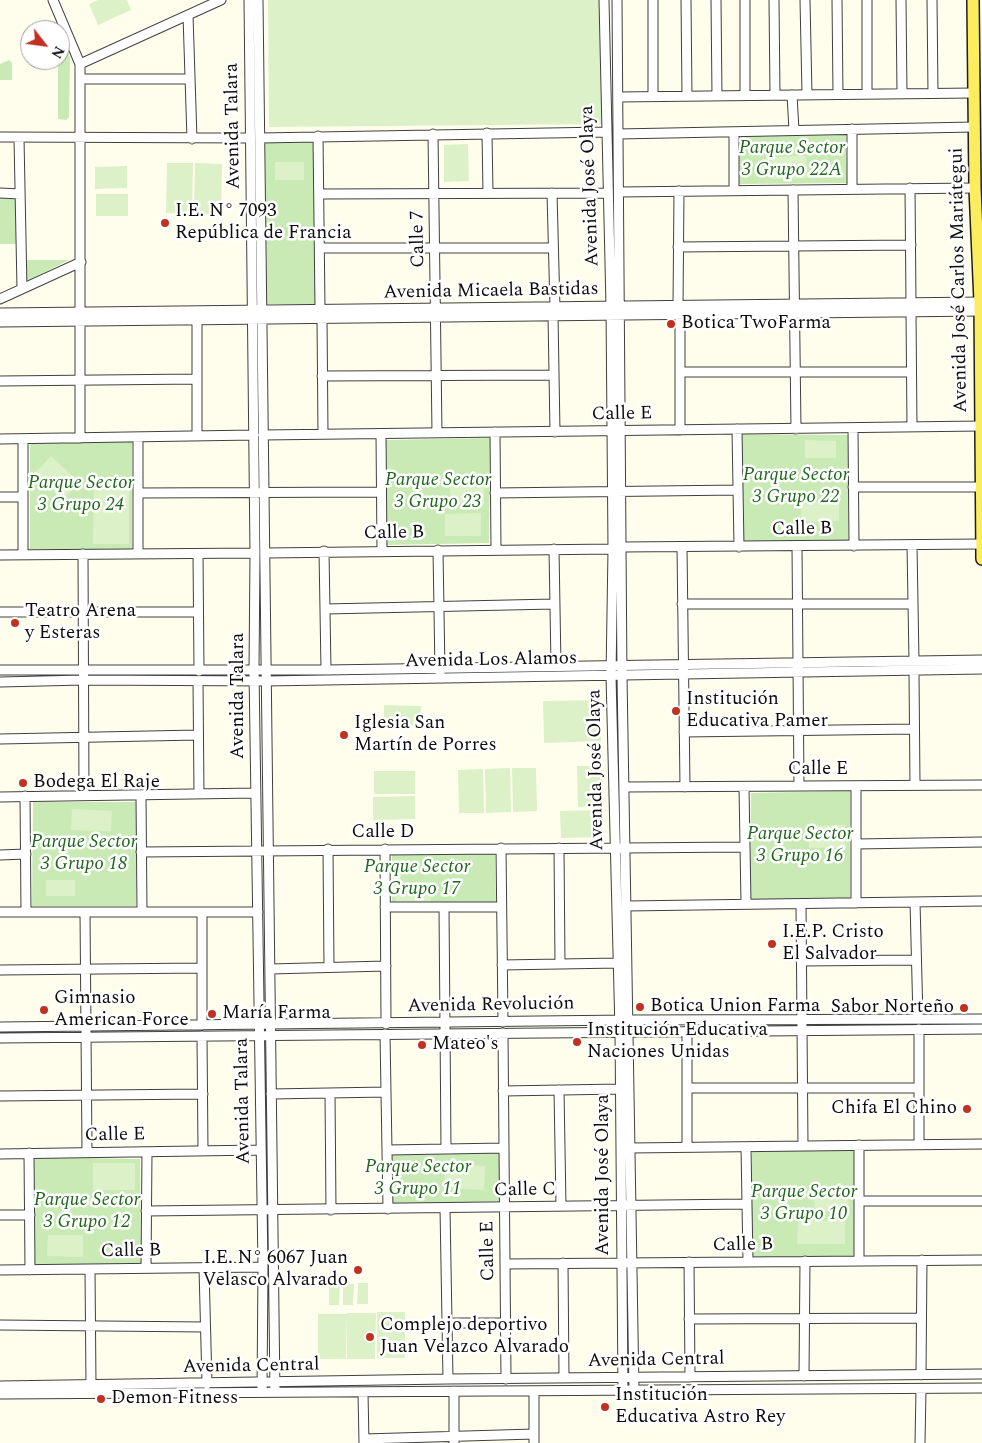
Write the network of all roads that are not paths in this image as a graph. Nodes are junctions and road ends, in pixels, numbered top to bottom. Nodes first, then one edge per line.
1 (53, 0) edge
2 (221, 0) edge
3 (249, 0) edge
4 (258, 0) edge
5 (604, 0) edge
6 (616, 0) edge
7 (652, 0) edge
8 (686, 0) edge
9 (716, 0) edge
10 (745, 0) edge
11 (774, 0) edge
12 (805, 0) edge
13 (836, 0) edge
14 (867, 0) edge
15 (901, 0) edge
16 (932, 0) edge
17 (973, 0) edge
18 (188, 15) junction
19 (605, 50) junction
20 (617, 50) junction
21 (80, 64) junction
22 (81, 79) junction
23 (190, 79) junction
24 (902, 93) junction
25 (933, 93) junction
26 (974, 93) junction
27 (807, 94) junction
28 (838, 94) junction
29 (867, 94) junction
30 (746, 95) junction
31 (775, 95) junction
32 (792, 95) junction
33 (653, 96) junction
34 (687, 96) junction
35 (717, 96) junction
36 (618, 97) junction
37 (974, 127) junction
38 (852, 129) junction
39 (794, 130) junction
40 (606, 132) junction
41 (734, 132) junction
42 (487, 133) junction
43 (433, 134) junction
44 (618, 134) junction
45 (318, 136) junction
46 (0, 137) edge
47 (19, 138) junction
48 (81, 138) junction
49 (250, 138) junction
50 (260, 138) junction
51 (192, 139) junction
52 (910, 188) junction
53 (975, 188) junction
54 (852, 189) junction
55 (734, 190) junction
56 (793, 190) junction
57 (679, 191) junction
58 (619, 192) junction
59 (0, 193) edge
60 (434, 193) junction
61 (488, 193) junction
62 (552, 193) junction
63 (608, 193) junction
64 (20, 194) junction
65 (319, 194) junction
66 (911, 245) junction
67 (794, 246) junction
68 (678, 247) junction
69 (320, 248) junction
70 (435, 248) junction
71 (553, 248) junction
72 (81, 262) junction
73 (22, 289) junction
74 (0, 299) edge
75 (981, 306) edge
76 (911, 308) junction
77 (794, 309) junction
78 (679, 310) junction
79 (615, 311) junction
80 (0, 312) edge
81 (554, 312) junction
82 (321, 313) junction
83 (436, 313) junction
84 (258, 314) junction
85 (81, 316) junction
86 (196, 318) junction
87 (0, 322) edge
88 (680, 372) junction
89 (795, 372) junction
90 (911, 372) junction
91 (554, 375) junction
92 (322, 376) junction
93 (436, 376) junction
94 (197, 379) junction
95 (81, 380) junction
96 (0, 381) edge
97 (981, 426) edge
98 (912, 427) junction
99 (853, 428) junction
100 (737, 429) junction
101 (796, 429) junction
102 (680, 430) junction
103 (612, 431) junction
104 (622, 431) junction
105 (495, 432) junction
106 (555, 432) junction
107 (437, 433) junction
108 (322, 434) junction
109 (381, 434) junction
110 (259, 435) junction
111 (197, 436) junction
112 (138, 437) junction
113 (80, 438) junction
114 (0, 439) edge
115 (23, 439) junction
116 (853, 487) junction
117 (982, 487) edge
118 (738, 490) junction
119 (617, 491) junction
120 (259, 492) junction
121 (381, 492) junction
122 (138, 493) junction
123 (495, 493) junction
124 (0, 497) edge
125 (23, 497) junction
126 (982, 544) edge
127 (912, 545) junction
128 (797, 546) junction
129 (854, 546) junction
130 (682, 547) junction
131 (740, 547) junction
132 (617, 548) junction
133 (496, 549) junction
134 (554, 549) junction
135 (382, 550) junction
136 (438, 550) junction
137 (324, 551) junction
138 (260, 553) junction
139 (83, 554) junction
140 (138, 554) junction
141 (198, 554) junction
142 (0, 555) edge
143 (23, 555) junction
144 (982, 559) edge
145 (554, 604) junction
146 (682, 604) junction
147 (797, 604) junction
148 (913, 604) junction
149 (439, 606) junction
150 (325, 609) junction
151 (0, 612) edge
152 (83, 612) junction
153 (198, 612) junction
154 (982, 660) edge
155 (914, 661) junction
156 (798, 662) junction
157 (683, 663) junction
158 (611, 664) junction
159 (622, 664) junction
160 (556, 666) junction
161 (84, 669) junction
162 (982, 669) edge
163 (0, 670) edge
164 (267, 670) junction
165 (326, 670) junction
166 (199, 671) junction
167 (254, 671) junction
168 (914, 672) junction
169 (440, 673) junction
170 (798, 673) junction
171 (683, 674) junction
172 (611, 676) junction
173 (622, 676) junction
174 (84, 680) junction
175 (255, 681) junction
176 (266, 681) junction
177 (0, 682) edge
178 (198, 682) junction
179 (914, 729) junction
180 (798, 730) junction
181 (684, 732) junction
182 (198, 735) junction
183 (84, 737) junction
184 (0, 739) edge
185 (915, 785) junction
186 (982, 785) edge
187 (800, 786) junction
188 (856, 786) junction
189 (624, 787) junction
190 (685, 787) junction
191 (744, 787) junction
192 (199, 794) junction
193 (256, 794) junction
194 (141, 795) junction
195 (0, 796) edge
196 (25, 796) junction
197 (84, 796) junction
198 (982, 842) edge
199 (856, 844) junction
200 (745, 847) junction
201 (500, 848) junction
202 (559, 848) junction
203 (615, 848) junction
204 (626, 848) junction
205 (328, 849) junction
206 (385, 849) junction
207 (256, 850) junction
208 (268, 850) junction
209 (141, 852) junction
210 (26, 854) junction
211 (0, 855) edge
212 (982, 901) edge
213 (915, 902) junction
214 (856, 903) junction
215 (746, 904) junction
216 (802, 904) junction
217 (626, 906) junction
218 (385, 907) junction
219 (444, 907) junction
220 (501, 907) junction
221 (0, 912) edge
222 (26, 912) junction
223 (85, 912) junction
224 (142, 912) junction
225 (202, 912) junction
226 (258, 912) junction
227 (916, 960) junction
228 (801, 961) junction
229 (618, 963) junction
230 (502, 964) junction
231 (560, 964) junction
232 (386, 966) junction
233 (329, 967) junction
234 (202, 968) junction
235 (270, 968) junction
236 (0, 970) edge
237 (86, 970) junction
238 (918, 1019) junction
239 (982, 1019) edge
240 (624, 1020) junction
241 (801, 1020) junction
242 (444, 1022) junction
243 (503, 1022) junction
244 (386, 1024) junction
245 (202, 1025) junction
246 (86, 1026) junction
247 (260, 1026) junction
248 (270, 1026) junction
249 (0, 1027) edge
250 (982, 1028) edge
251 (919, 1029) junction
252 (624, 1031) junction
253 (687, 1031) junction
254 (802, 1031) junction
255 (503, 1033) junction
256 (385, 1034) junction
257 (443, 1034) junction
258 (202, 1036) junction
259 (260, 1036) junction
260 (271, 1036) junction
261 (0, 1038) edge
262 (86, 1038) junction
263 (687, 1088) junction
264 (802, 1088) junction
265 (919, 1088) junction
266 (620, 1089) junction
267 (559, 1090) junction
268 (503, 1091) junction
269 (386, 1092) junction
270 (330, 1093) junction
271 (203, 1094) junction
272 (271, 1094) junction
273 (0, 1096) edge
274 (86, 1096) junction
275 (919, 1144) junction
276 (982, 1144) edge
277 (859, 1145) junction
278 (803, 1146) junction
279 (687, 1147) junction
280 (746, 1147) junction
281 (504, 1148) junction
282 (630, 1148) junction
283 (446, 1149) junction
284 (260, 1150) junction
285 (387, 1150) junction
286 (203, 1151) junction
287 (87, 1152) junction
288 (146, 1152) junction
289 (29, 1153) junction
290 (0, 1154) edge
291 (859, 1201) junction
292 (982, 1201) edge
293 (747, 1204) junction
294 (631, 1205) junction
295 (561, 1206) junction
296 (620, 1206) junction
297 (504, 1207) junction
298 (444, 1208) junction
299 (388, 1209) junction
300 (262, 1210) junction
301 (273, 1210) junction
302 (331, 1210) junction
303 (146, 1212) junction
304 (0, 1215) edge
305 (30, 1215) junction
306 (922, 1260) junction
307 (982, 1260) edge
308 (806, 1261) junction
309 (858, 1261) junction
310 (689, 1262) junction
311 (748, 1262) junction
312 (563, 1263) junction
313 (621, 1263) junction
314 (632, 1263) junction
315 (505, 1264) junction
316 (263, 1267) junction
317 (146, 1268) junction
318 (204, 1268) junction
319 (90, 1269) junction
320 (0, 1270) edge
321 (30, 1270) junction
322 (805, 1318) junction
323 (921, 1318) junction
324 (690, 1319) junction
325 (506, 1322) junction
326 (447, 1323) junction
327 (0, 1325) edge
328 (90, 1326) junction
329 (205, 1327) junction
330 (982, 1374) edge
331 (921, 1375) junction
332 (804, 1376) junction
333 (690, 1377) junction
334 (564, 1378) junction
335 (623, 1378) junction
336 (634, 1378) junction
337 (448, 1379) junction
338 (506, 1379) junction
339 (207, 1384) junction
340 (0, 1386) edge
341 (91, 1386) junction
342 (262, 1388) junction
343 (275, 1388) junction
344 (982, 1388) edge
345 (921, 1389) junction
346 (623, 1390) junction
347 (634, 1390) junction
348 (454, 1391) junction
349 (534, 1391) junction
350 (363, 1392) junction
351 (0, 1394) edge
352 (534, 1438) edge
353 (454, 1440) edge
354 (364, 1441) edge
355 (920, 1443) edge

1 - 21 street
2 - 18 street
3 - 49 street, Avenida Talara
4 - 50 street, Avenida Talara
5 - 19 street, Avenida José Olaya
6 - 20 street, Avenida José Olaya
7 - 33 street
8 - 34 street
9 - 35 street
10 - 30 street
11 - 31 street
12 - 27 street
13 - 28 street
14 - 29 street
15 - 24 street
16 - 25 street
17 - 26 main road, Avenida José Carlos Mariátegui
18 - 21 street
18 - 23 street
19 - 20 street
19 - 40 street, Avenida José Olaya
20 - 36 street, Avenida José Olaya
21 - 22 street
22 - 23 street
22 - 48 street
23 - 51 street
24 - 25 street
24 - 29 street
25 - 26 street
26 - 37 main road, Avenida José Carlos Mariátegui
27 - 28 street
27 - 32 street
28 - 29 street
30 - 31 street
30 - 35 street
31 - 32 street
32 - 39 street
33 - 34 street
33 - 36 street
34 - 35 street
36 - 44 street, Avenida José Olaya
37 - 38 street
37 - 53 main road, Avenida José Carlos Mariátegui
38 - 39 street
38 - 54 street
39 - 41 street
40 - 42 street
40 - 63 street, Avenida José Olaya
41 - 44 street
41 - 55 street
42 - 43 street
42 - 61 street
43 - 45 street
43 - 60 street, Calle 7
44 - 58 street, Avenida José Olaya
45 - 50 street
45 - 65 street
46 - 47 street
47 - 48 street
47 - 64 street
48 - 51 street
48 - 72 street
49 - 51 street
49 - 84 street, Avenida Talara
50 - 84 street, Avenida Talara
52 - 53 street
52 - 54 street
52 - 66 street
53 - 75 main road, Avenida José Carlos Mariátegui
54 - 56 street
55 - 56 street
55 - 57 street
56 - 67 street
57 - 58 street
57 - 68 street
58 - 79 street, Avenida José Olaya
59 - 64 street
60 - 61 street
60 - 65 street
60 - 70 street, Calle 7
61 - 62 street
62 - 63 street
62 - 71 street
63 - 79 street, Avenida José Olaya
64 - 73 street
65 - 69 street
66 - 67 street
66 - 76 street
67 - 68 street
67 - 77 street
68 - 78 street
69 - 70 street
69 - 82 street
70 - 71 street
70 - 83 street, Calle 7
71 - 81 street
72 - 73 street
72 - 85 street
73 - 74 street
75 - 76 street, Avenida Micaela Bastidas
75 - 97 main road, Avenida José Carlos Mariátegui
76 - 77 street, Avenida Micaela Bastidas
76 - 90 street
77 - 78 street, Avenida Micaela Bastidas
77 - 89 street
78 - 79 street, Avenida Micaela Bastidas
78 - 88 street
79 - 81 street, Avenida Micaela Bastidas
79 - 103 street, Avenida José Olaya
79 - 104 street, Avenida José Olaya
80 - 85 street, Avenida Micaela Bastidas
81 - 83 street, Avenida Micaela Bastidas
81 - 91 street
82 - 83 street, Avenida Micaela Bastidas
82 - 84 street, Avenida Micaela Bastidas
82 - 92 street
83 - 93 street, Calle 7
84 - 85 street, Avenida Micaela Bastidas
84 - 86 street, Avenida Micaela Bastidas
84 - 110 street, Avenida Talara
85 - 86 street, Avenida Micaela Bastidas
85 - 87 street, Avenida Micaela Bastidas
85 - 95 street
86 - 94 street
88 - 89 street
88 - 102 street
89 - 90 street
89 - 101 street
90 - 98 street
91 - 93 street
91 - 106 street
92 - 93 street
92 - 108 street
93 - 107 street, Calle 7
94 - 95 street
94 - 111 street
95 - 96 street
95 - 113 street
97 - 98 street, Calle E
97 - 117 main road, Avenida José Carlos Mariátegui
98 - 99 street, Calle E
99 - 101 street, Calle E
99 - 116 street
100 - 101 street, Calle E
100 - 102 street, Calle E
100 - 118 street
102 - 104 street, Calle E
103 - 104 street, Calle E
103 - 106 street, Calle E
103 - 119 street, Avenida José Olaya
104 - 119 street, Avenida José Olaya
105 - 106 street, Calle E
105 - 107 street, Calle E
105 - 123 street
107 - 109 street, Calle E
108 - 109 street, Calle E
108 - 110 street, Calle E
109 - 121 street
110 - 111 street, Calle E
110 - 120 street, Avenida Talara
111 - 112 street, Calle E
112 - 113 street, Calle E
112 - 122 street
113 - 115 street, Calle E
114 - 115 street, Calle E
115 - 125 street
116 - 117 street
116 - 129 street
117 - 126 main road, Avenida José Carlos Mariátegui
118 - 119 street
118 - 131 street
119 - 123 street
119 - 132 street, Avenida José Olaya
120 - 121 street
120 - 122 street
120 - 138 street, Avenida Talara
121 - 135 street
122 - 140 street
123 - 133 street
124 - 125 street
125 - 143 street
126 - 127 street, Calle B
126 - 144 main road, Avenida José Carlos Mariátegui
127 - 129 street, Calle B
127 - 148 street
128 - 129 street, Calle B
128 - 131 street, Calle B
128 - 147 street
130 - 131 street, Calle B
130 - 132 street, Calle B
130 - 146 street
132 - 134 street, Calle B
132 - 158 street, Avenida José Olaya
132 - 159 street, Avenida José Olaya
133 - 134 street, Calle B
133 - 136 street, Calle B
134 - 145 street
135 - 136 street, Calle B
135 - 137 street, Calle B
136 - 149 street
137 - 138 street, Calle B
137 - 150 street
138 - 141 street, Calle B
138 - 164 street, Avenida Talara
138 - 167 street, Avenida Talara
139 - 140 street, Calle B
139 - 143 street, Calle B
139 - 152 street
140 - 141 street, Calle B
141 - 153 street
142 - 143 street, Calle B
145 - 149 street
145 - 160 street
146 - 147 street
146 - 157 street
147 - 148 street
147 - 156 street
148 - 155 street
149 - 150 street
149 - 169 street
150 - 165 street
151 - 152 street
152 - 153 street
152 - 161 street
153 - 166 street
154 - 155 street, Avenida Los Alamos
155 - 156 street, Avenida Los Alamos
156 - 157 street, Avenida Los Alamos
156 - 170 street
157 - 159 street, Avenida Los Alamos
157 - 171 street
158 - 159 street, Avenida Los Alamos
158 - 160 street, Avenida Los Alamos
158 - 172 street, Avenida José Olaya
159 - 173 street, Avenida José Olaya
160 - 169 street, Avenida Los Alamos
161 - 163 street, Avenida Los Alamos
161 - 166 street, Avenida Los Alamos
161 - 174 street
162 - 168 street, Avenida Los Alamos
164 - 165 street, Avenida Los Alamos
164 - 167 street, Avenida Los Alamos
164 - 176 street, Avenida Talara
165 - 169 street, Avenida Los Alamos
166 - 167 street, Avenida Los Alamos
167 - 175 street, Avenida Talara
168 - 170 street, Avenida Los Alamos
168 - 179 street
169 - 172 street, Avenida Los Alamos
169 - 176 street, Avenida Los Alamos
170 - 171 street, Avenida Los Alamos
170 - 180 street
171 - 173 street, Avenida Los Alamos
171 - 181 street
172 - 173 street, Avenida Los Alamos
172 - 203 street, Avenida José Olaya
173 - 189 street, Avenida José Olaya
174 - 177 street, Avenida Los Alamos
174 - 178 street, Avenida Los Alamos
174 - 183 street
175 - 176 street, Avenida Los Alamos
175 - 178 street, Avenida Los Alamos
175 - 193 street, Avenida Talara
176 - 208 street, Avenida Talara
178 - 182 street
179 - 180 street
179 - 185 street
180 - 181 street
180 - 187 street
181 - 190 street
182 - 183 street
182 - 192 street
183 - 184 street
183 - 197 street
185 - 186 street, Calle E
185 - 188 street, Calle E
187 - 188 street, Calle E
187 - 191 street, Calle E
188 - 199 street
189 - 190 street, Calle E
189 - 204 street, Avenida José Olaya
190 - 191 street, Calle E
191 - 200 street
192 - 193 street
192 - 194 street
193 - 207 street, Avenida Talara
194 - 197 street
194 - 209 street
195 - 196 street
196 - 197 street
196 - 210 street
198 - 199 street
199 - 214 street
200 - 204 street
200 - 215 street
201 - 202 street, Calle D
201 - 206 street, Calle D
201 - 220 street
202 - 203 street, Calle D
202 - 231 street
203 - 204 street, Calle D
203 - 229 street, Avenida José Olaya
204 - 217 street, Avenida José Olaya
205 - 206 street, Calle D
205 - 208 street, Calle D
205 - 233 street
206 - 218 street
207 - 208 street, Calle D
207 - 209 street, Calle D
207 - 226 street, Avenida Talara
208 - 235 street, Avenida Talara
209 - 224 street
210 - 211 street
210 - 222 street
212 - 213 street
213 - 214 street
213 - 227 street
214 - 216 street
215 - 216 street
215 - 217 street
216 - 228 street
217 - 240 street, Avenida José Olaya
218 - 219 street
218 - 232 street
219 - 220 street
219 - 242 street
220 - 230 street
221 - 222 street
222 - 223 street
223 - 224 street
223 - 237 street
224 - 225 street
225 - 226 street
225 - 234 street
226 - 247 street, Avenida Talara
227 - 228 street
227 - 238 street
228 - 241 street
229 - 231 street
229 - 240 street, Avenida José Olaya
230 - 231 street
230 - 243 street
232 - 233 street
232 - 244 street
233 - 235 street
234 - 237 street
234 - 245 street
235 - 248 street, Avenida Talara
236 - 237 street
237 - 246 street
238 - 239 street, Avenida Revolución
238 - 241 street, Avenida Revolución
240 - 241 street, Avenida Revolución
240 - 243 street, Avenida Revolución
240 - 252 street, Avenida José Olaya
241 - 254 street
242 - 243 street, Avenida Revolución
242 - 244 street, Avenida Revolución
242 - 257 street
244 - 248 street, Avenida Revolución
245 - 246 street, Avenida Revolución
245 - 247 street, Avenida Revolución
246 - 249 street, Avenida Revolución
246 - 262 street
247 - 248 street, Avenida Revolución
247 - 259 street, Avenida Talara
248 - 260 street, Avenida Talara
250 - 251 street, Avenida Revolución
251 - 254 street, Avenida Revolución
251 - 265 street
252 - 253 street, Avenida Revolución
252 - 255 street, Avenida Revolución
252 - 266 street, Avenida José Olaya
252 - 282 street, Avenida José Olaya
253 - 254 street, Avenida Revolución
253 - 263 street
254 - 264 street
255 - 257 street, Avenida Revolución
255 - 268 street, Calle E
256 - 257 street, Avenida Revolución
256 - 260 street, Avenida Revolución
256 - 269 street
257 - 283 street
258 - 259 street, Avenida Revolución
258 - 262 street, Avenida Revolución
258 - 271 street
259 - 260 street, Avenida Revolución
259 - 284 street, Avenida Talara
260 - 272 street, Avenida Talara
261 - 262 street, Avenida Revolución
262 - 274 street
263 - 264 street
263 - 279 street
264 - 265 street
264 - 278 street
265 - 275 street
266 - 267 street
266 - 296 street, Avenida José Olaya
267 - 268 street
267 - 295 street
268 - 281 street, Calle E
269 - 270 street
269 - 285 street
270 - 272 street
270 - 302 street
271 - 274 street
271 - 286 street
272 - 301 street, Avenida Talara
273 - 274 street
274 - 287 street
275 - 276 street
275 - 277 street
277 - 278 street
277 - 291 street
278 - 280 street
279 - 280 street
279 - 282 street
280 - 293 street
281 - 283 street
281 - 297 street, Calle E
282 - 294 street, Avenida José Olaya
283 - 285 street
284 - 286 street, Calle E
284 - 300 street, Avenida Talara
285 - 299 street
286 - 288 street, Calle E
287 - 288 street, Calle E
287 - 289 street, Calle E
288 - 303 street
289 - 290 street, Calle E
289 - 305 street
291 - 292 street
291 - 309 street
293 - 294 street, Calle C
293 - 311 street
294 - 296 street, Calle C
294 - 314 street, Avenida José Olaya
295 - 296 street, Calle C
295 - 297 street, Calle C
296 - 313 street, Avenida José Olaya
297 - 298 street, Calle C
297 - 315 street, Calle E
298 - 299 street, Calle C
298 - 326 street
299 - 302 street, Calle C
300 - 301 street
300 - 303 street
300 - 316 street, Avenida Talara
301 - 302 street, Calle C
301 - 343 street, Avenida Talara
303 - 317 street
304 - 305 street
305 - 321 street
306 - 307 street, Calle B
306 - 309 street, Calle B
306 - 323 street
308 - 309 street, Calle B
308 - 311 street, Calle B
308 - 322 street
310 - 311 street, Calle B
310 - 314 street, Calle B
310 - 324 street
312 - 313 street, Calle B
312 - 315 street, Calle B
312 - 334 street
313 - 314 street, Calle B
313 - 335 street, Avenida José Olaya
314 - 336 street, Avenida José Olaya
315 - 325 street, Calle E
316 - 318 street, Calle B
316 - 342 street, Avenida Talara
317 - 318 street, Calle B
317 - 319 street, Calle B
318 - 329 street
319 - 321 street, Calle B
319 - 328 street
320 - 321 street, Calle B
322 - 323 street
322 - 324 street
322 - 332 street
323 - 331 street
324 - 333 street
325 - 326 street
325 - 338 street, Calle E
326 - 337 street
327 - 328 street
328 - 329 street
328 - 341 street
329 - 339 street
330 - 331 street, Avenida Central
331 - 332 street, Avenida Central
332 - 333 street, Avenida Central
333 - 336 street, Avenida Central
334 - 335 street, Avenida Central
334 - 338 street, Avenida Central
335 - 336 street, Avenida Central
335 - 346 street, Avenida José Olaya
336 - 347 street, Avenida José Olaya
337 - 338 street, Avenida Central
337 - 343 street, Avenida Central
339 - 341 street, Avenida Central
339 - 342 street, Avenida Central
340 - 341 street, Avenida Central
342 - 343 street, Avenida Central
342 - 351 street, Avenida Central
343 - 350 street, Avenida Central
344 - 345 street, Avenida Central
345 - 347 street, Avenida Central
345 - 355 street
346 - 347 street, Avenida Central
346 - 349 street, Avenida Central
348 - 349 street, Avenida Central
348 - 350 street, Avenida Central
348 - 353 street
349 - 352 street
350 - 354 street
352 - 353 street
353 - 354 street

